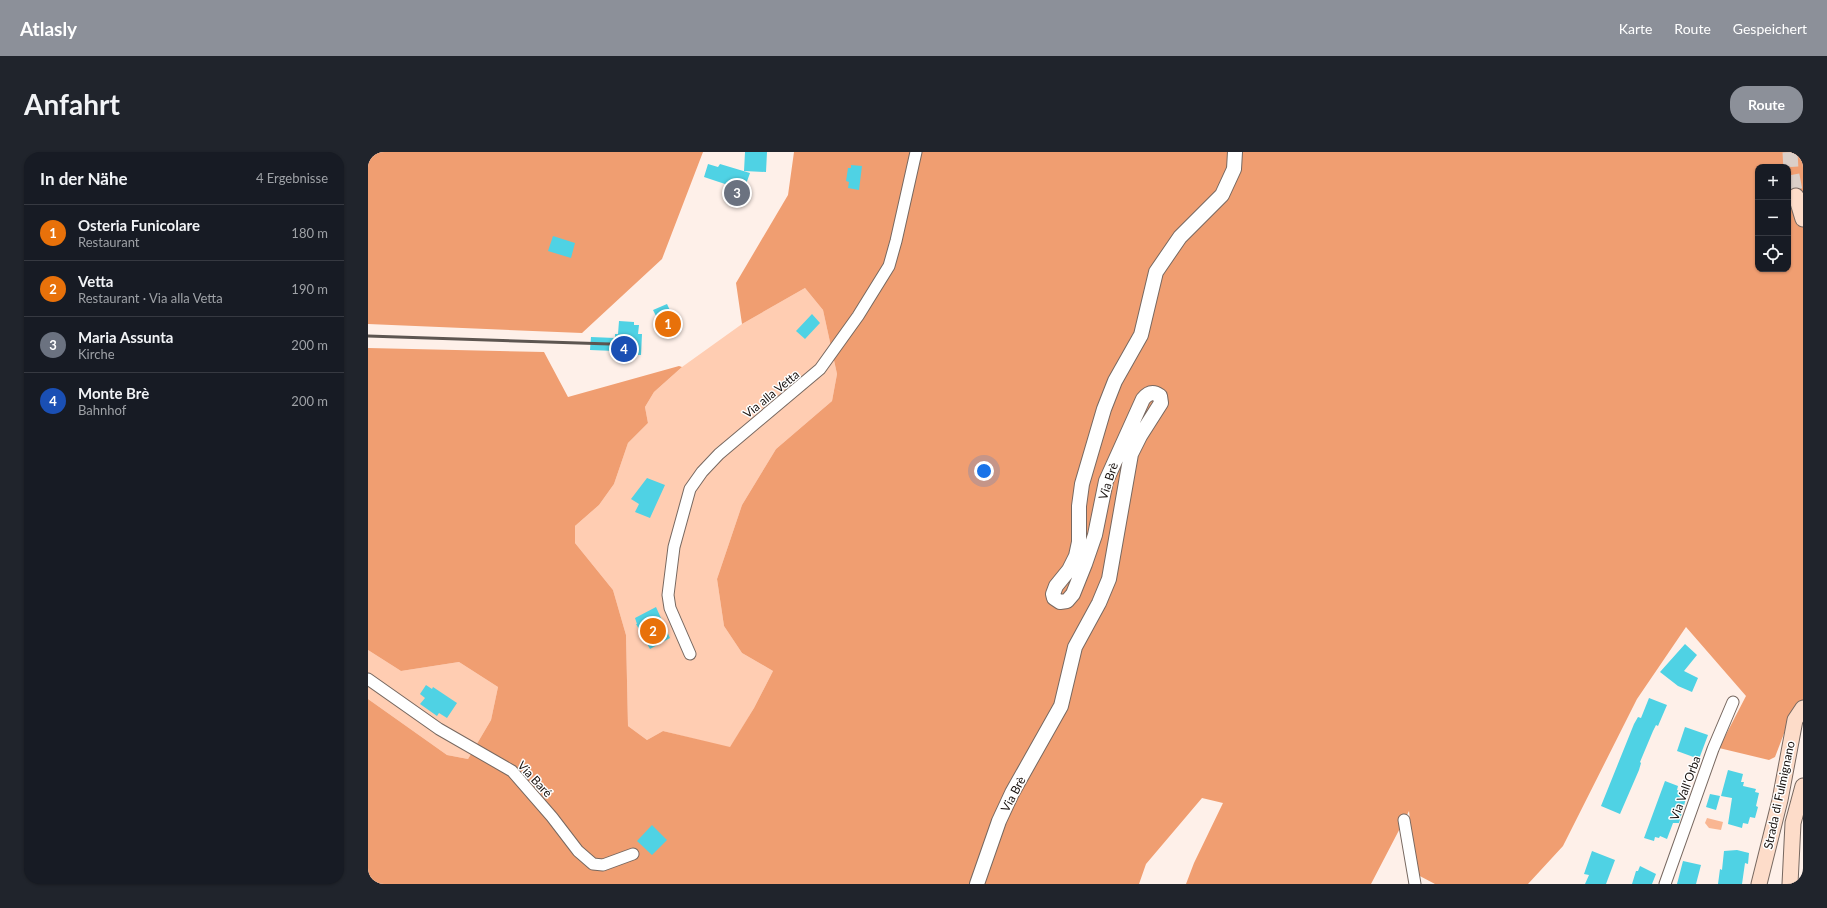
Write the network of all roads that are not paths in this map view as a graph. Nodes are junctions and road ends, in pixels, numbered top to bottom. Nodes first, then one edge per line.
1 (916, 152) edge
2 (1235, 152) edge
3 (1796, 196) tunnel mouth
4 (1803, 219) edge
5 (690, 654) dead end
6 (368, 679) edge
7 (1732, 702) dead end
8 (1803, 708) edge
9 (1803, 786) edge
10 (1404, 820) dead end
11 (633, 854) dead end
12 (978, 884) edge
13 (1416, 884) edge
14 (1665, 884) edge
15 (1759, 884) edge
16 (1790, 884) edge

1 - 5 street, Via alla Vetta
2 - 12 street, Via Brè
3 - 4 main road
6 - 11 street, Via Baré
7 - 14 street, Via Vall'Orba
8 - 15 main road, Strada di Fulmignano
9 - 16 main road
10 - 13 street

